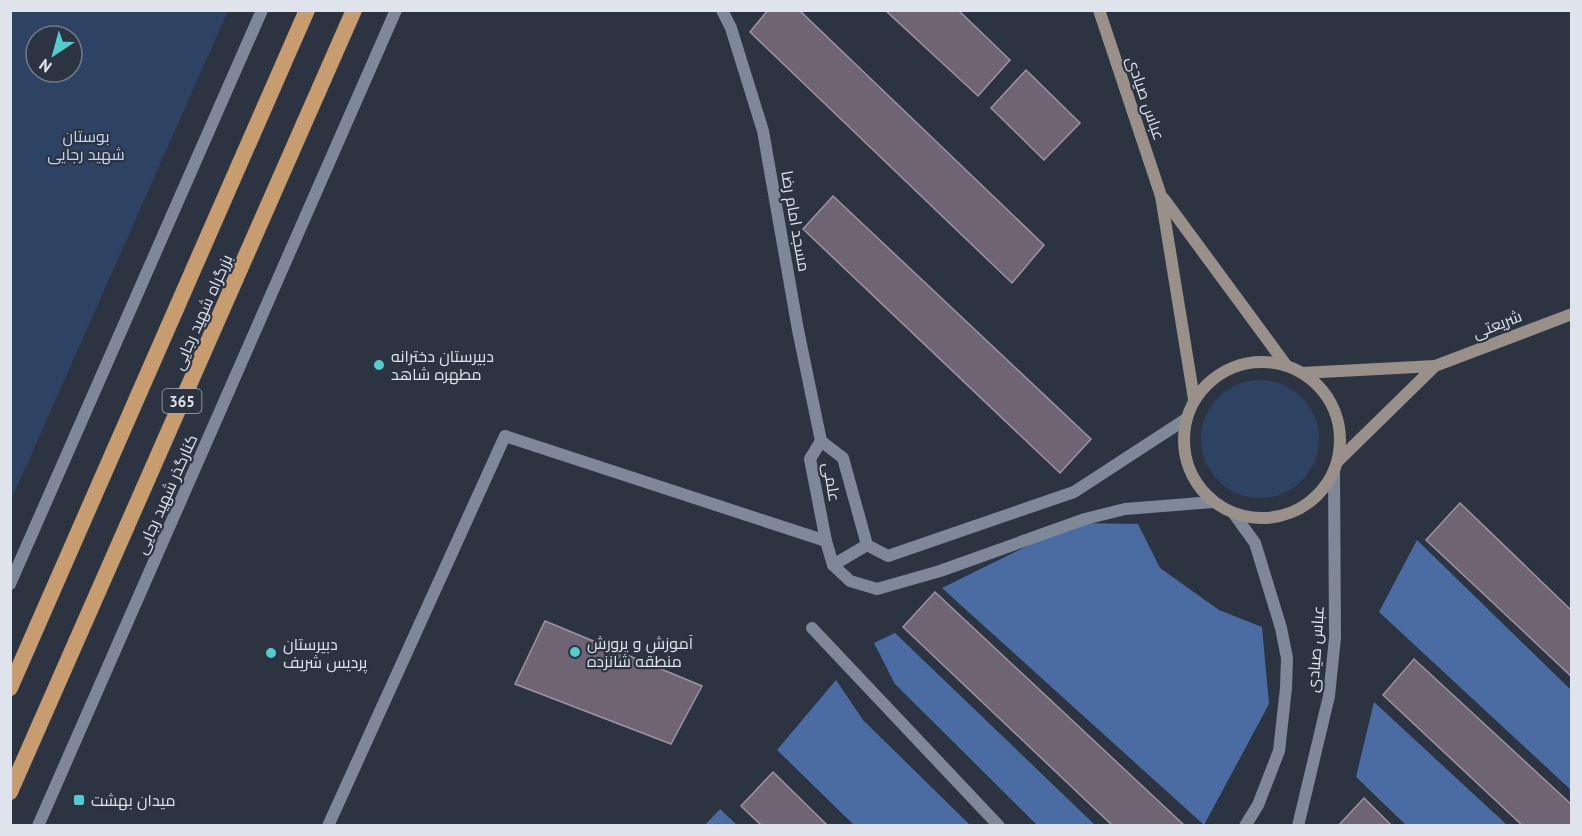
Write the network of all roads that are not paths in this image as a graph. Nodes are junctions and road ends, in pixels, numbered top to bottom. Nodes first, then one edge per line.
1 (262, 10) edge
2 (307, 10) edge
3 (354, 10) edge
4 (396, 10) edge
5 (722, 10) edge
6 (1099, 10) edge
7 (1161, 196) junction
8 (1572, 314) edge
9 (1286, 365) junction
10 (1435, 366) junction
11 (1302, 373) junction
12 (1194, 399) junction
13 (1186, 419) junction
14 (821, 441) junction
15 (1336, 466) junction
16 (1213, 502) junction
17 (1234, 514) junction
18 (826, 541) junction
19 (867, 545) junction
20 (833, 565) junction
21 (10, 584) edge
22 (812, 628) dead end
23 (10, 688) edge
24 (10, 792) edge
25 (38, 825) edge
26 (328, 825) edge
27 (999, 825) edge
28 (1245, 825) edge
29 (1298, 825) edge

1 - 21 street
2 - 23 highway, بزرگراه شهید رجایی / 365
3 - 24 highway, بزرگراه شهید رجایی / 365
4 - 25 street, کنارگذر شهید رجایی
5 - 14 street, مسجد امام رضا
6 - 7 main road, عباس صیادی
7 - 9 main road, عباس صیادی
7 - 12 main road, عباس صیادی
8 - 10 main road, شریعتی
9 - 11 main road
9 - 12 main road
10 - 11 main road, شریعتی
10 - 15 main road, شریعتی
11 - 15 main road
12 - 13 main road
13 - 16 main road
13 - 19 street
14 - 18 street, علمی
14 - 19 street, علمی
15 - 17 main road
15 - 29 street, عباس صیادی
16 - 17 main road
16 - 20 street
17 - 28 street, عباس صیادی
18 - 20 street, علمی
18 - 26 street
19 - 20 street
22 - 27 street

